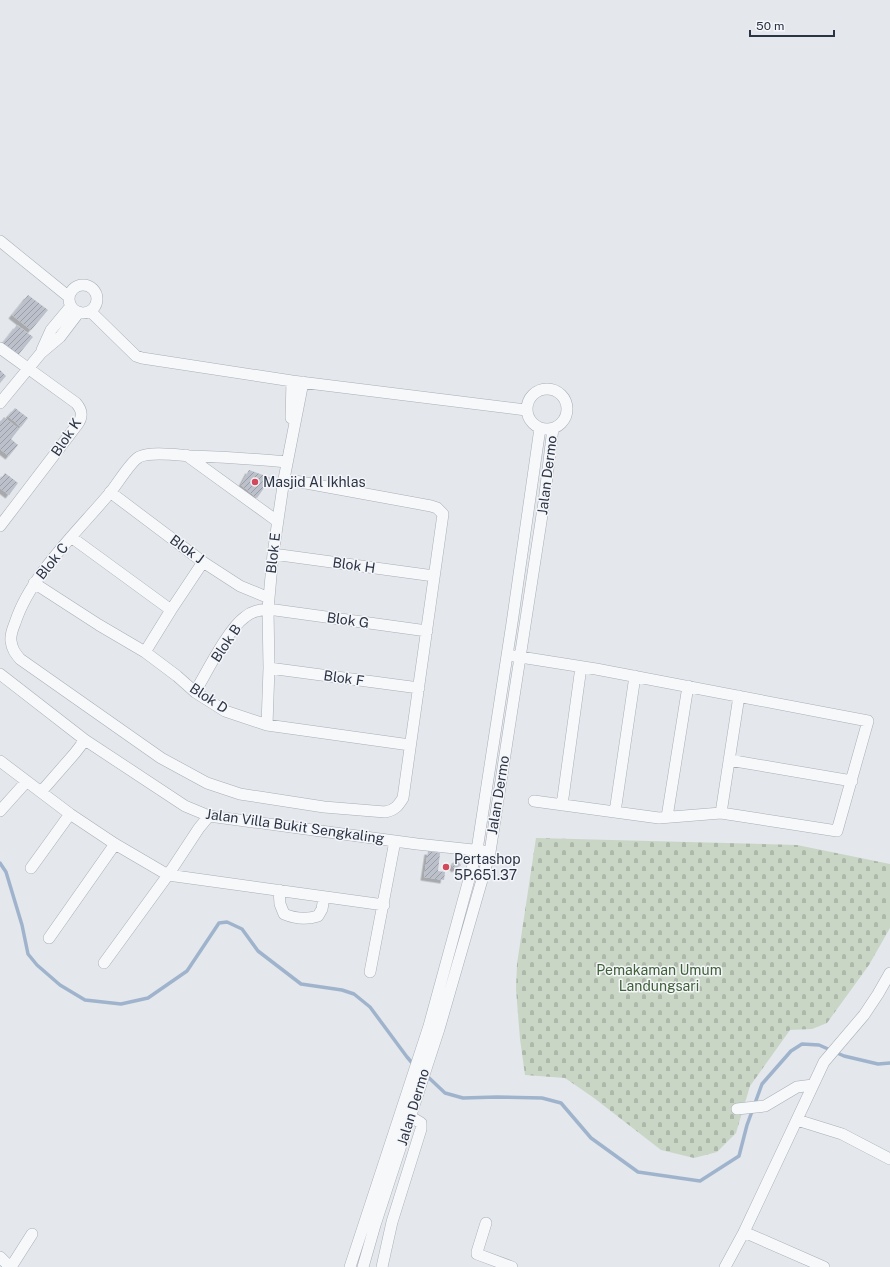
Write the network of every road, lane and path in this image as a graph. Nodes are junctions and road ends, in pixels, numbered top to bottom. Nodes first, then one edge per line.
1 (0, 241) edge
2 (73, 305) junction
3 (90, 311) junction
4 (0, 348) edge
5 (28, 369) junction
6 (298, 382) junction
7 (0, 403) edge
8 (526, 410) junction
9 (540, 428) junction
10 (553, 428) junction
11 (186, 455) junction
12 (288, 462) junction
13 (284, 478) junction
14 (110, 492) junction
15 (277, 522) junction
16 (0, 526) edge
17 (71, 537) junction
18 (273, 554) junction
19 (203, 562) junction
20 (434, 576) junction
21 (34, 583) junction
22 (268, 604) junction
23 (171, 610) junction
24 (512, 623) junction
25 (525, 626) junction
26 (428, 631) junction
27 (145, 652) junction
28 (507, 655) junction
29 (520, 657) junction
30 (581, 667) junction
31 (269, 668) junction
32 (0, 674) edge
33 (635, 676) junction
34 (688, 686) junction
35 (419, 688) junction
36 (195, 692) junction
37 (739, 696) junction
38 (267, 725) junction
39 (85, 740) junction
40 (410, 745) junction
41 (729, 760) junction
42 (0, 761) edge
43 (852, 781) junction
44 (26, 782) junction
45 (41, 792) junction
46 (534, 801) dead end
47 (562, 805) junction
48 (0, 811) edge
49 (615, 812) junction
50 (721, 812) junction
51 (70, 814) junction
52 (209, 816) junction
53 (667, 817) junction
54 (395, 841) junction
55 (115, 844) junction
56 (477, 850) junction
57 (490, 852) junction
58 (30, 868) dead end
59 (168, 875) junction
60 (279, 890) junction
61 (324, 897) junction
62 (384, 905) junction
63 (49, 938) dead end
64 (104, 963) dead end
65 (370, 972) dead end
66 (890, 973) edge
67 (434, 1028) junction
68 (813, 1085) junction
69 (737, 1109) dead end
70 (408, 1113) junction
71 (796, 1123) junction
72 (890, 1159) edge
73 (370, 1223) junction
74 (486, 1223) dead end
75 (744, 1232) junction
76 (32, 1234) dead end
77 (5, 1263) edge
78 (350, 1267) edge
79 (363, 1267) edge
80 (382, 1267) edge
81 (512, 1267) edge
82 (725, 1267) edge
83 (824, 1267) edge

1 - 2 street
2 - 3 street
2 - 3 street
2 - 5 street
3 - 6 street
4 - 5 street, Blok K
5 - 7 street
5 - 16 street, Blok K
6 - 8 street
6 - 12 street, Blok E
8 - 9 street, Jalan Dermo
8 - 10 street, Jalan Dermo
9 - 10 street, Jalan Dermo
9 - 24 street
10 - 25 street, Jalan Dermo
11 - 12 street, Blok C
11 - 14 street, Blok C
11 - 15 street
12 - 13 street, Blok E
13 - 15 street, Blok E
13 - 20 street, Blok C
14 - 17 street, Blok C
14 - 19 street, Blok J
15 - 18 street, Blok E
17 - 21 street, Blok C
17 - 23 street
18 - 20 street, Blok H
18 - 22 street, Blok E
19 - 22 street, Blok J
19 - 23 street
20 - 26 street, Blok C
21 - 27 street, Blok D
21 - 40 street, Blok C
22 - 26 street, Blok G
22 - 31 street, Blok E
22 - 36 street, Blok B
23 - 27 street
24 - 25 street
24 - 28 street
25 - 29 street, Jalan Dermo
26 - 35 street, Blok C
27 - 36 street, Blok D
28 - 29 street
28 - 56 street
29 - 30 street
29 - 57 street, Jalan Dermo
30 - 33 street
30 - 47 street
31 - 35 street, Blok F
31 - 38 street, Blok E
32 - 39 street, Jalan Villa Bukit Sengkaling
33 - 34 street
33 - 49 street
34 - 37 street
34 - 53 street
35 - 40 street, Blok C
36 - 38 street, Blok D
37 - 41 street
37 - 43 street
38 - 40 street, Blok D
39 - 45 street
39 - 52 street, Jalan Villa Bukit Sengkaling
41 - 43 street
41 - 50 street
42 - 44 street
43 - 50 street
44 - 45 street
44 - 48 street
45 - 51 street
46 - 47 street
47 - 49 street
49 - 53 street
50 - 53 street
51 - 55 street
51 - 58 street
52 - 54 street, Jalan Villa Bukit Sengkaling
52 - 59 street
54 - 56 street, Jalan Villa Bukit Sengkaling
54 - 62 street
55 - 59 street
55 - 63 street
56 - 57 street, Jalan Villa Bukit Sengkaling
56 - 67 street
57 - 67 street, Jalan Dermo
59 - 60 street
59 - 64 street
60 - 61 street
60 - 61 street
61 - 62 street
62 - 65 street
66 - 68 street
67 - 70 street, Jalan Dermo
68 - 69 street
68 - 71 street
70 - 73 street, Jalan Dermo
70 - 80 street
71 - 72 street
71 - 75 street
73 - 78 street
73 - 79 street, Jalan Dermo
74 - 81 street
75 - 82 street
75 - 83 street
76 - 77 street

